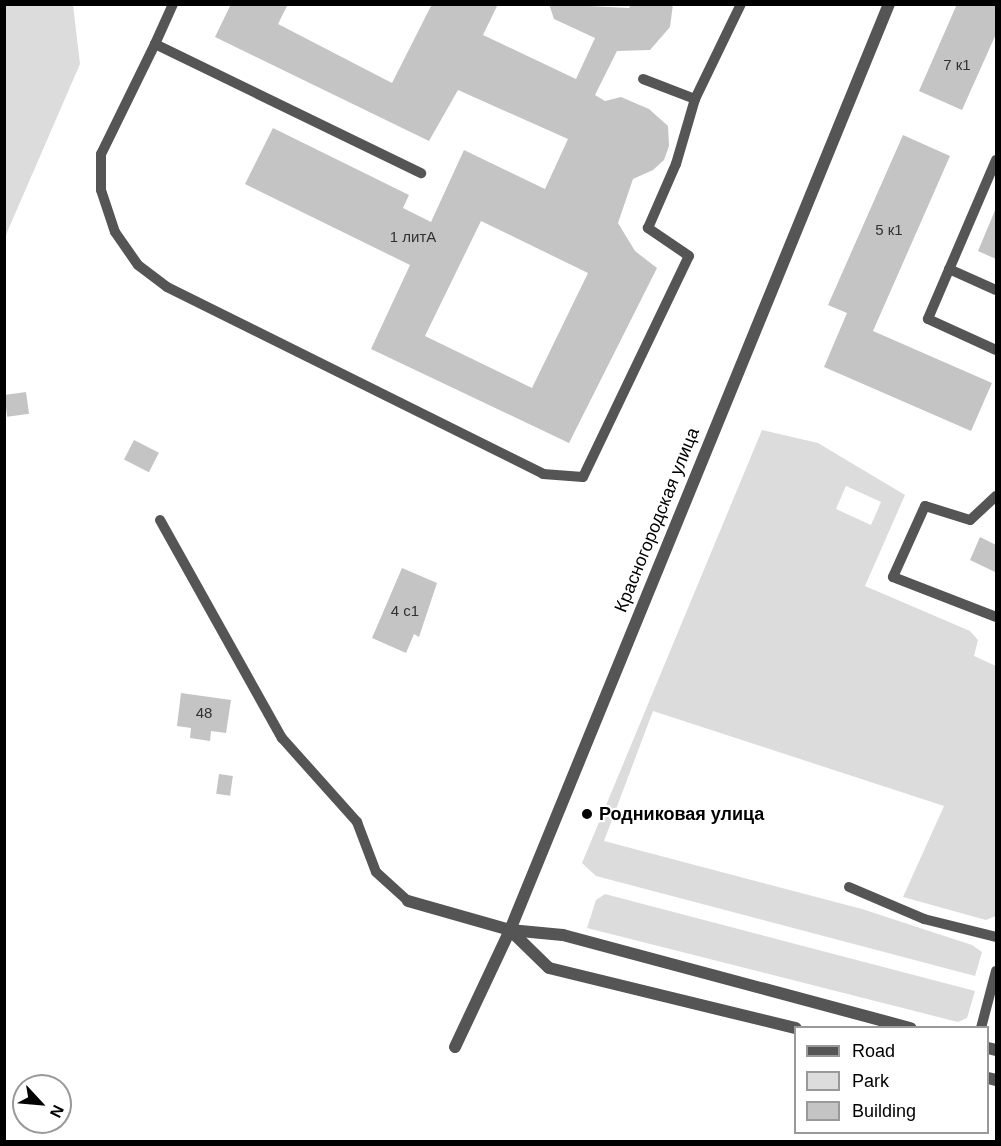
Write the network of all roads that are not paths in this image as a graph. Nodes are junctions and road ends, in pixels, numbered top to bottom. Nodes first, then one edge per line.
1 (173, 4) edge
2 (741, 4) edge
3 (889, 4) edge
4 (155, 44) junction
5 (643, 79) dead end
6 (695, 99) junction
7 (996, 160) edge
8 (421, 173) dead end
9 (949, 269) junction
10 (996, 290) edge
11 (996, 350) edge
12 (996, 496) edge
13 (160, 520) dead end
14 (996, 617) edge
15 (849, 887) dead end
16 (408, 901) joint
17 (510, 930) junction
18 (996, 938) edge
19 (996, 971) edge
20 (904, 1026) edge
21 (982, 1026) edge
22 (794, 1028) edge
23 (455, 1047) dead end

1 - 4 lane
2 - 6 lane
3 - 17 street, Красногородская улица
4 - 6 lane
4 - 8 lane
5 - 6 lane
7 - 9 lane
9 - 10 lane
9 - 11 lane
12 - 14 lane
13 - 16 lane
15 - 18 lane
16 - 17 street
17 - 20 street
17 - 22 street
17 - 23 street, Красногородская улица
19 - 21 lane

